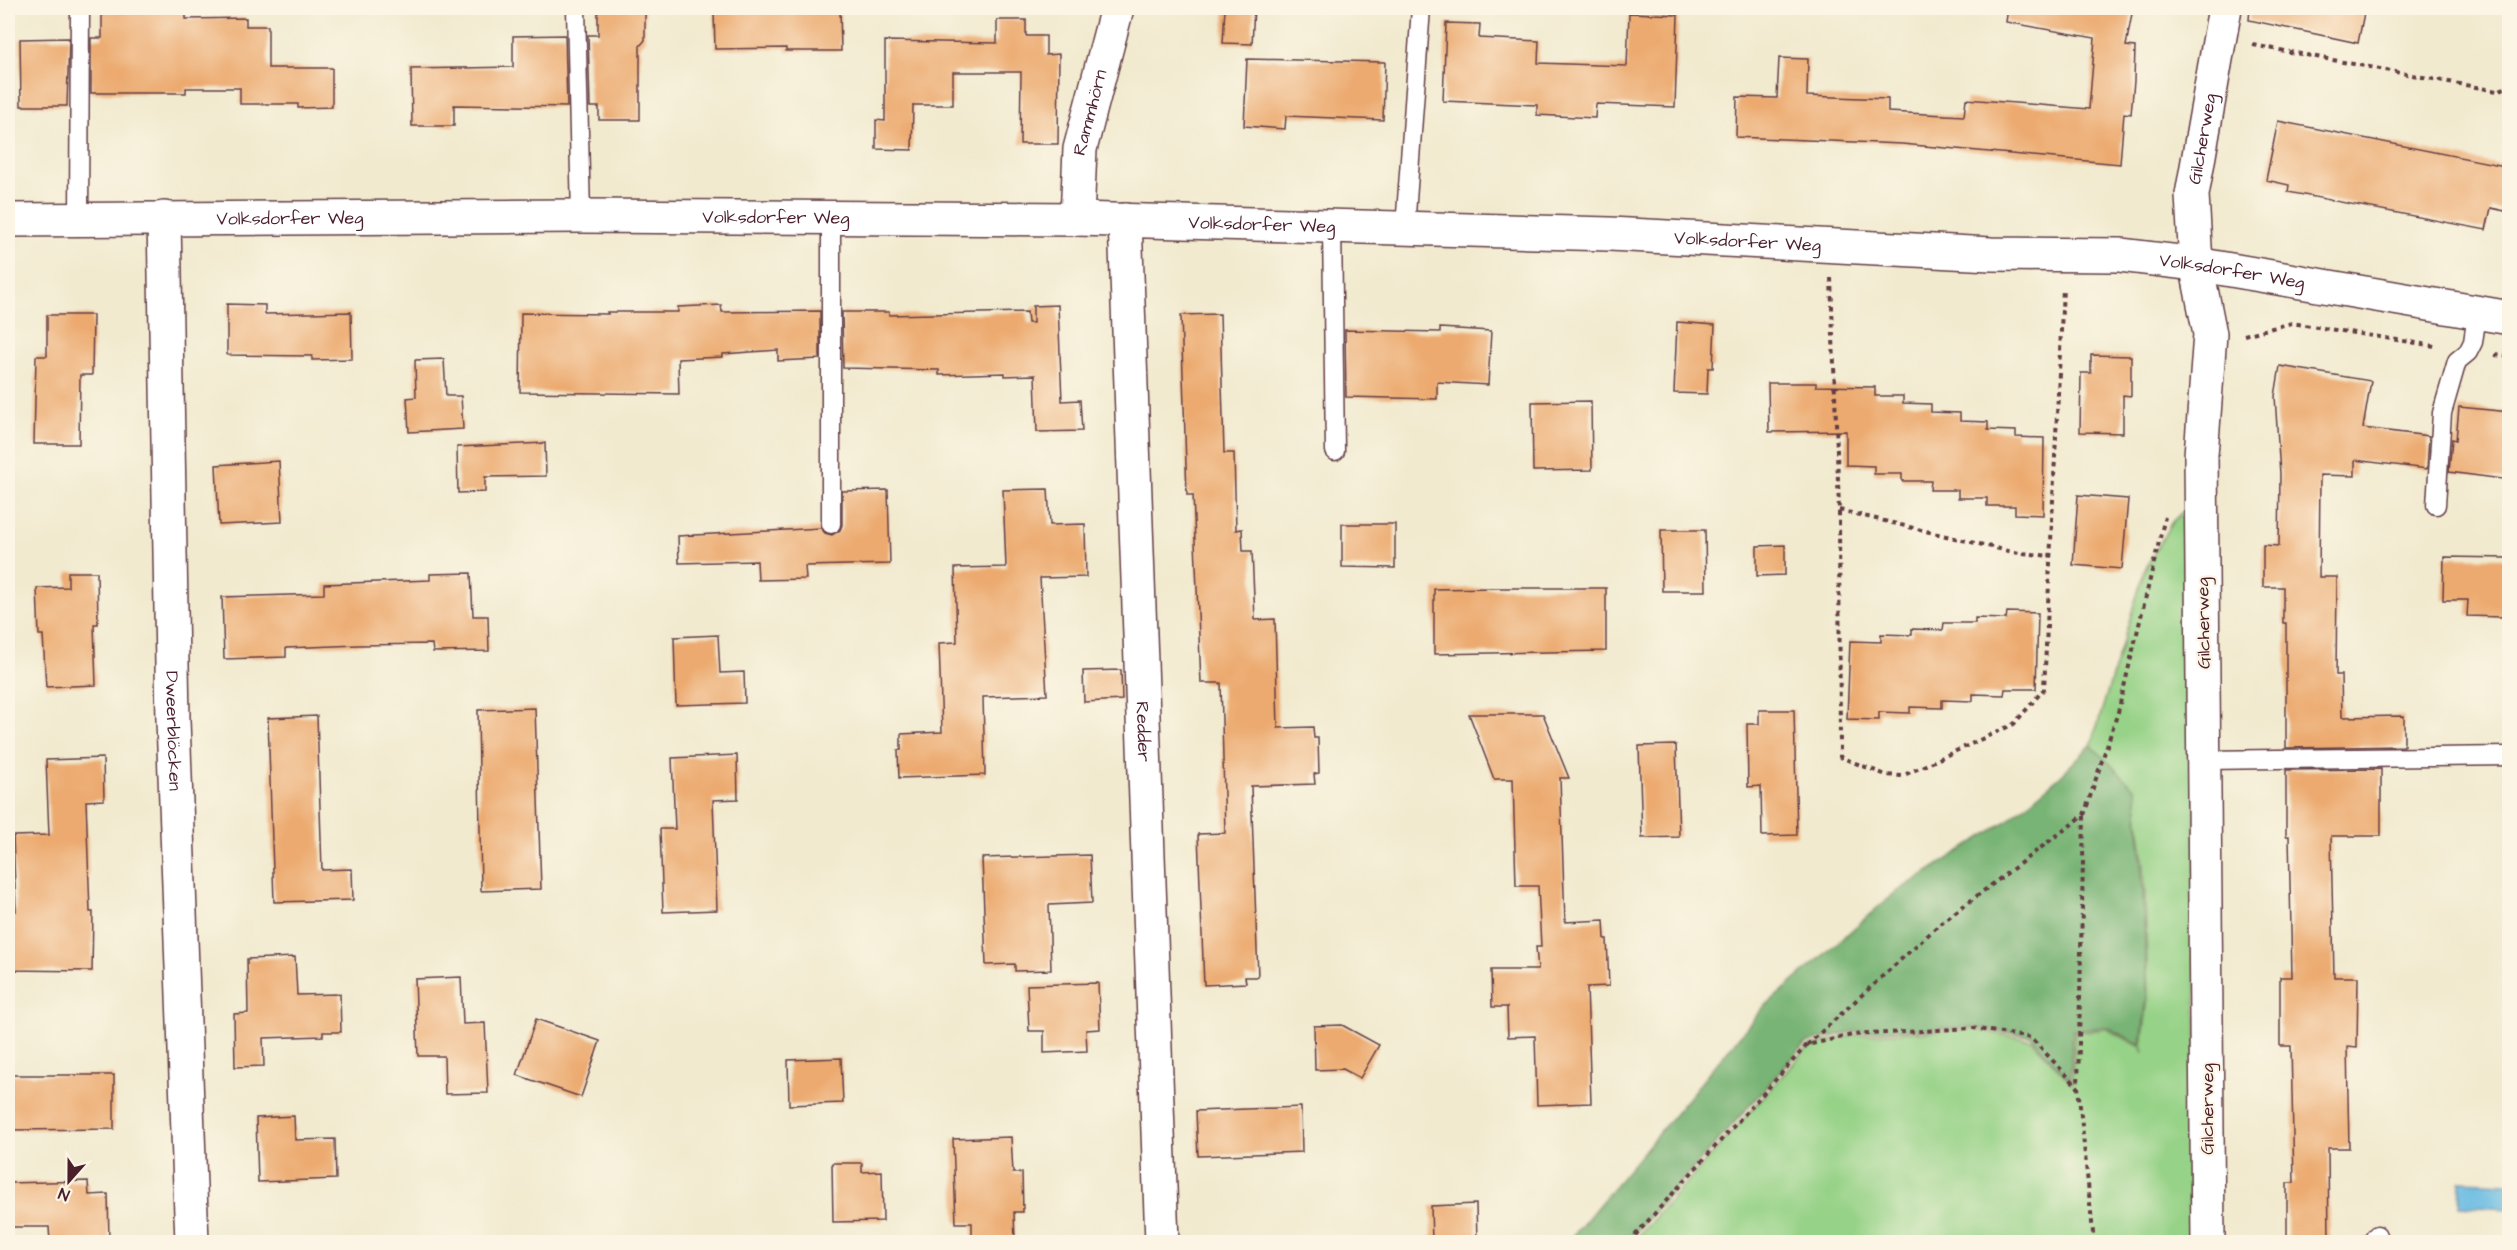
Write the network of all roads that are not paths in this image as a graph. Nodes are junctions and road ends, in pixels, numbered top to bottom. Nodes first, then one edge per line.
1 (80, 8) edge
2 (576, 8) edge
3 (1117, 8) edge
4 (1420, 8) edge
5 (2222, 23) edge
6 (581, 216) junction
7 (164, 218) junction
8 (831, 218) junction
9 (79, 219) junction
10 (1077, 219) junction
11 (8, 220) edge
12 (1125, 220) junction
13 (1332, 226) junction
14 (1405, 228) junction
15 (2196, 264) junction
16 (2477, 314) junction
17 (2510, 318) edge
18 (1335, 451) dead end
19 (2436, 505) dead end
20 (831, 524) dead end
21 (2510, 756) edge
22 (2205, 760) junction
23 (192, 1242) edge
24 (1162, 1242) edge
25 (2208, 1242) edge

1 - 9 lane
2 - 6 lane
3 - 10 street, Rammhörn
4 - 14 lane
5 - 15 street, Gilcherweg
6 - 7 street, Volksdorfer Weg
6 - 8 street, Volksdorfer Weg
7 - 9 street, Volksdorfer Weg
7 - 23 street, Dweerblöcken
8 - 10 street, Volksdorfer Weg
8 - 20 lane
9 - 11 street, Volksdorfer Weg
10 - 12 street, Volksdorfer Weg
12 - 13 street, Volksdorfer Weg
12 - 24 street, Redder
13 - 14 street, Volksdorfer Weg
13 - 18 lane
14 - 15 street, Volksdorfer Weg
15 - 16 street, Volksdorfer Weg
15 - 22 street, Gilcherweg
16 - 17 street, Volksdorfer Weg
16 - 19 lane
21 - 22 lane
22 - 25 street, Gilcherweg

